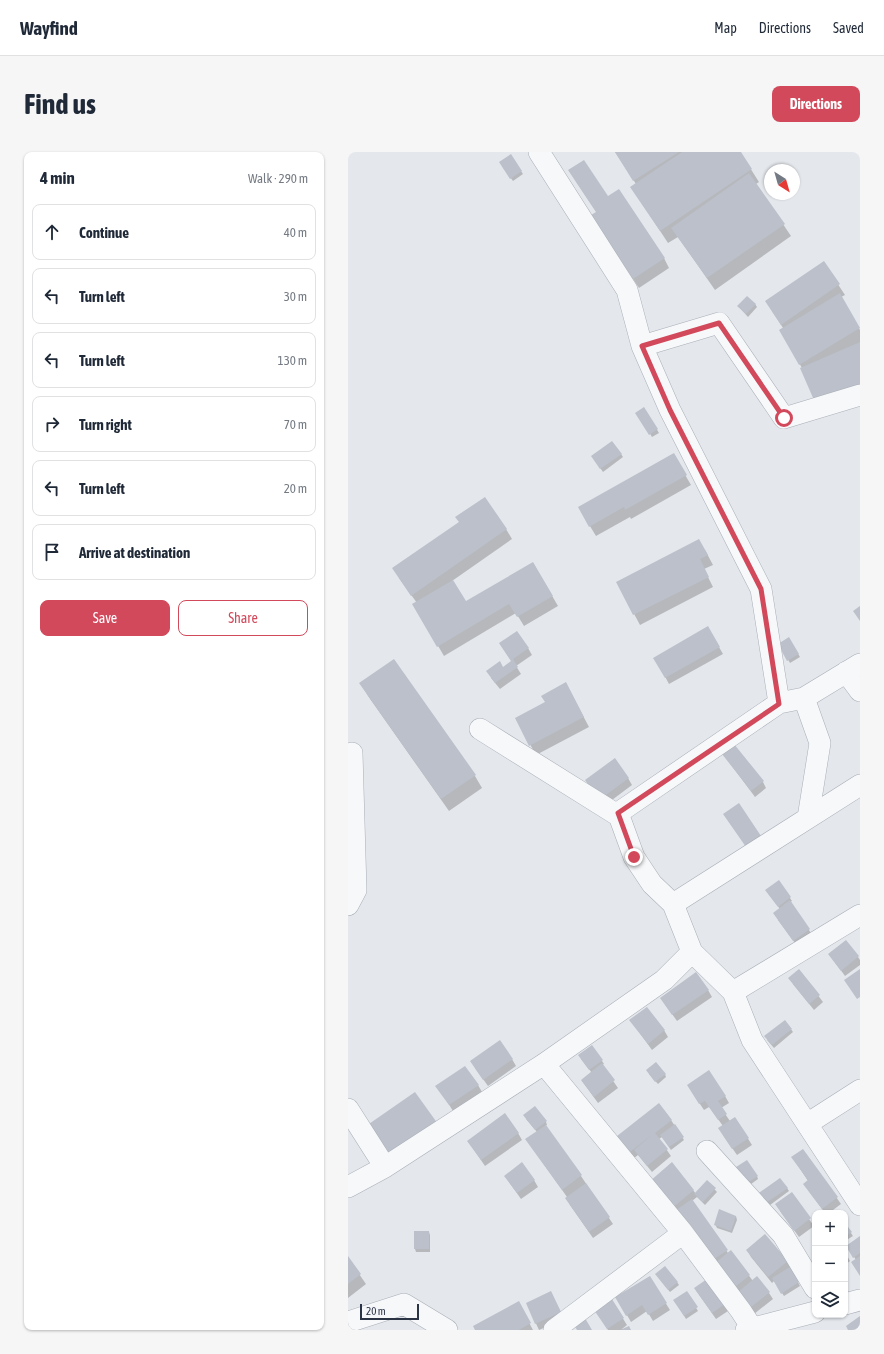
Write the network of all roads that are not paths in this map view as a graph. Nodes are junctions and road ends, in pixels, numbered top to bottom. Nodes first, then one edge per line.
1 (539, 152) edge
2 (642, 346) junction
3 (860, 395) edge
4 (853, 668) edge
5 (860, 691) edge
6 (804, 698) junction
7 (779, 704) junction
8 (480, 729) dead end
9 (352, 753) dead end
10 (860, 785) edge
11 (619, 816) junction
12 (808, 818) junction
13 (673, 904) junction
14 (348, 905) edge
15 (860, 915) edge
16 (692, 952) junction
17 (733, 992) junction
18 (544, 1064) junction
19 (860, 1090) edge
20 (348, 1109) edge
21 (807, 1124) junction
22 (707, 1151) dead end
23 (385, 1166) junction
24 (348, 1188) edge
25 (860, 1205) edge
26 (683, 1233) junction
27 (812, 1283) edge
28 (860, 1300) edge
29 (848, 1303) edge
30 (812, 1313) edge
31 (348, 1322) edge
32 (749, 1329) edge
33 (447, 1330) edge
34 (554, 1330) edge

1 - 2 street
2 - 3 street
2 - 7 street
4 - 5 street
4 - 6 street
6 - 7 street
6 - 12 street
7 - 11 street
8 - 11 street
9 - 14 street
10 - 12 street
11 - 13 street
12 - 13 street
13 - 16 street
15 - 17 street
16 - 17 street
16 - 18 street
17 - 21 street
18 - 23 street
18 - 26 street
19 - 21 street
20 - 23 street
21 - 25 street
22 - 27 street
23 - 24 street
26 - 32 street
26 - 34 street
28 - 29 street
30 - 32 street
31 - 33 street

